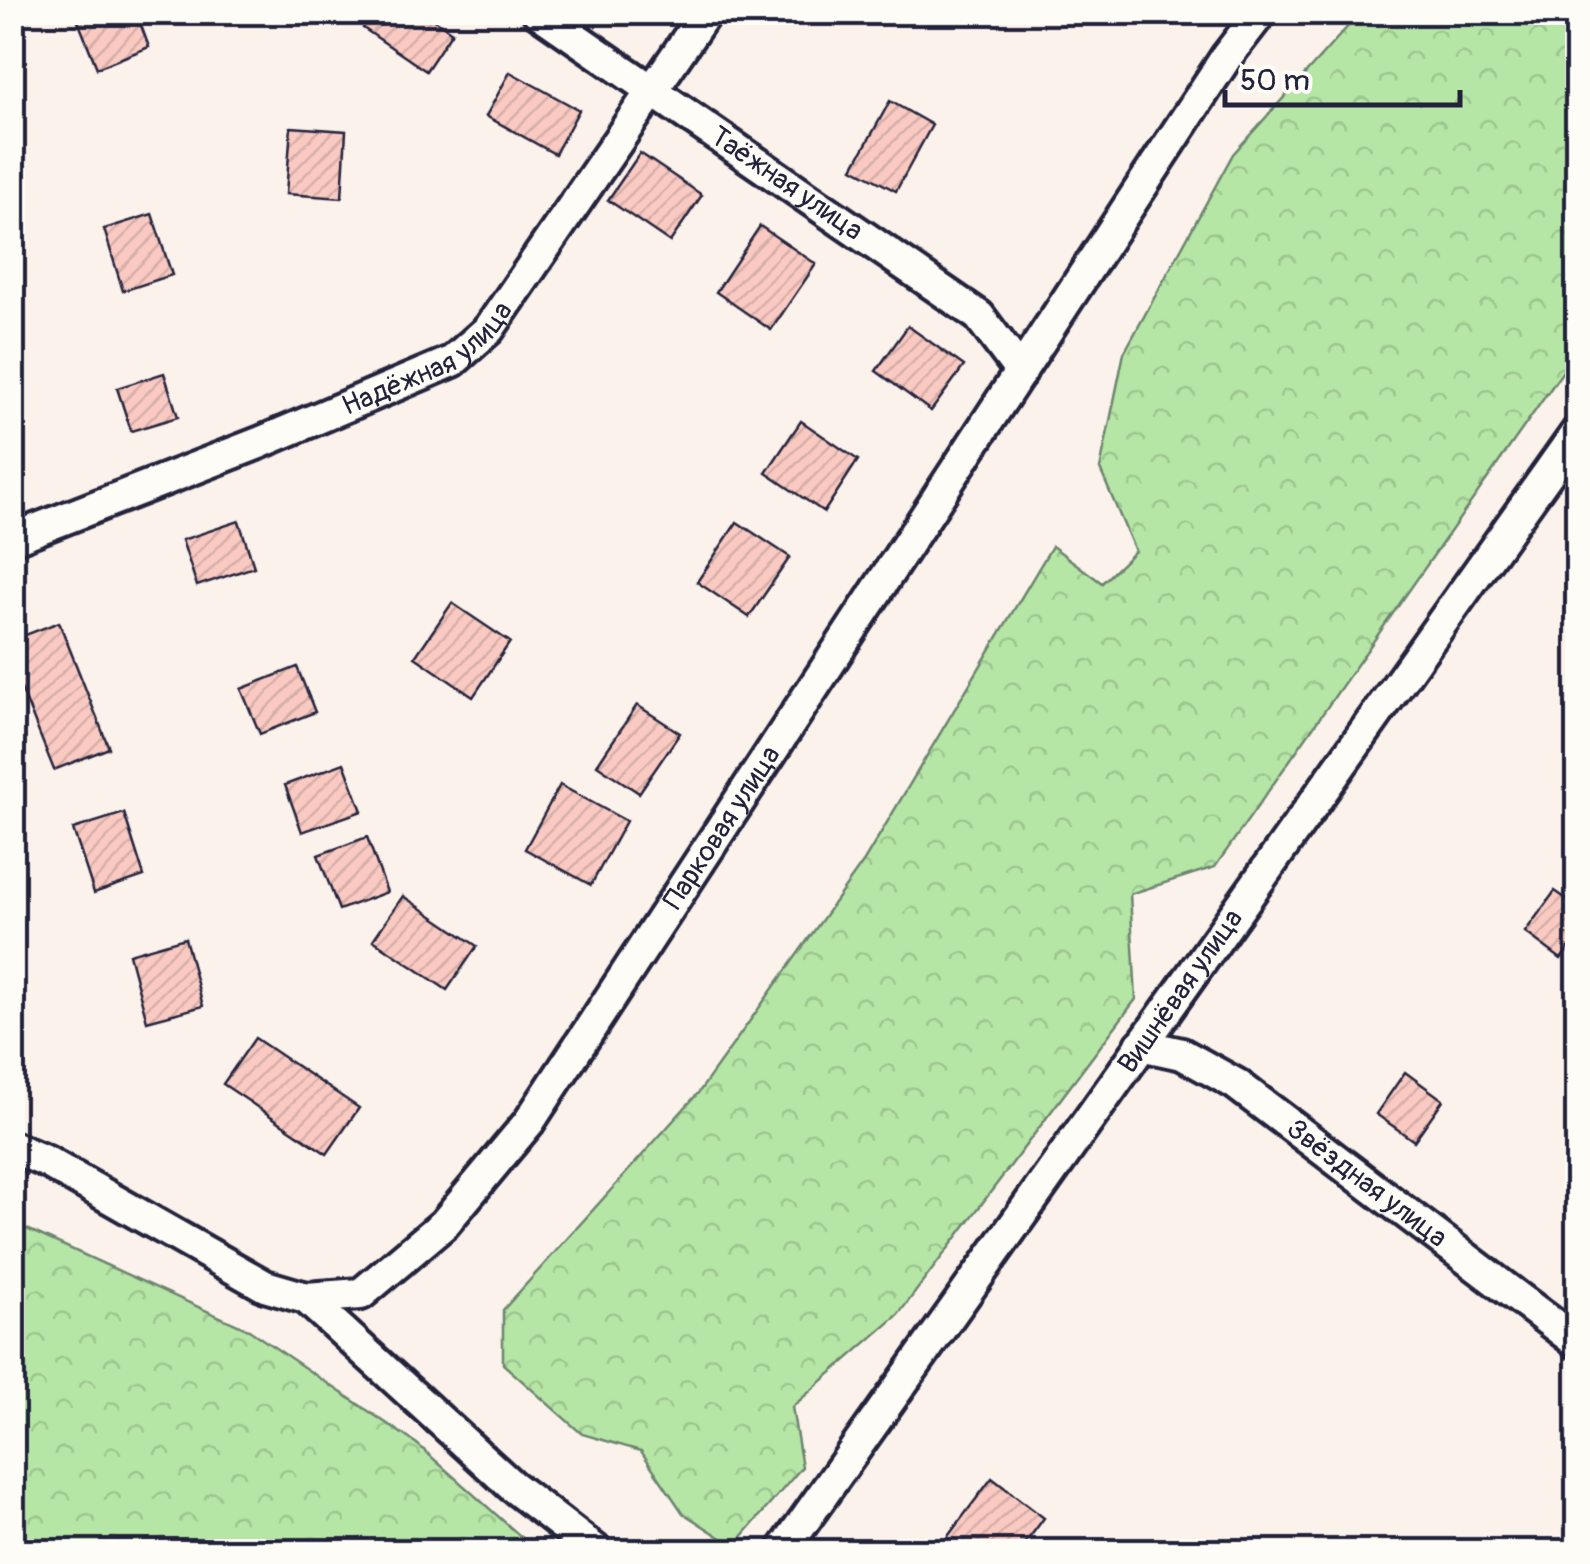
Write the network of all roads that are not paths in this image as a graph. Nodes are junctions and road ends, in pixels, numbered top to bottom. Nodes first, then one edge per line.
1 (538, 12) edge
2 (706, 12) edge
3 (1261, 12) edge
4 (653, 92) junction
5 (1021, 372) junction
6 (1578, 431) edge
7 (12, 538) edge
8 (1141, 1045) junction
9 (12, 1147) edge
10 (306, 1298) junction
11 (1578, 1344) edge
12 (598, 1552) edge
13 (782, 1552) edge

1 - 4 street, Таёжная улица
2 - 4 street, Надёжная улица
3 - 5 street, Парковая улица
4 - 5 street, Таёжная улица
4 - 7 street, Надёжная улица
5 - 10 street, Парковая улица
6 - 8 street, Вишнёвая улица
8 - 11 street, Звёздная улица
8 - 13 street, Вишнёвая улица
9 - 10 street, Парковая улица
10 - 12 street

